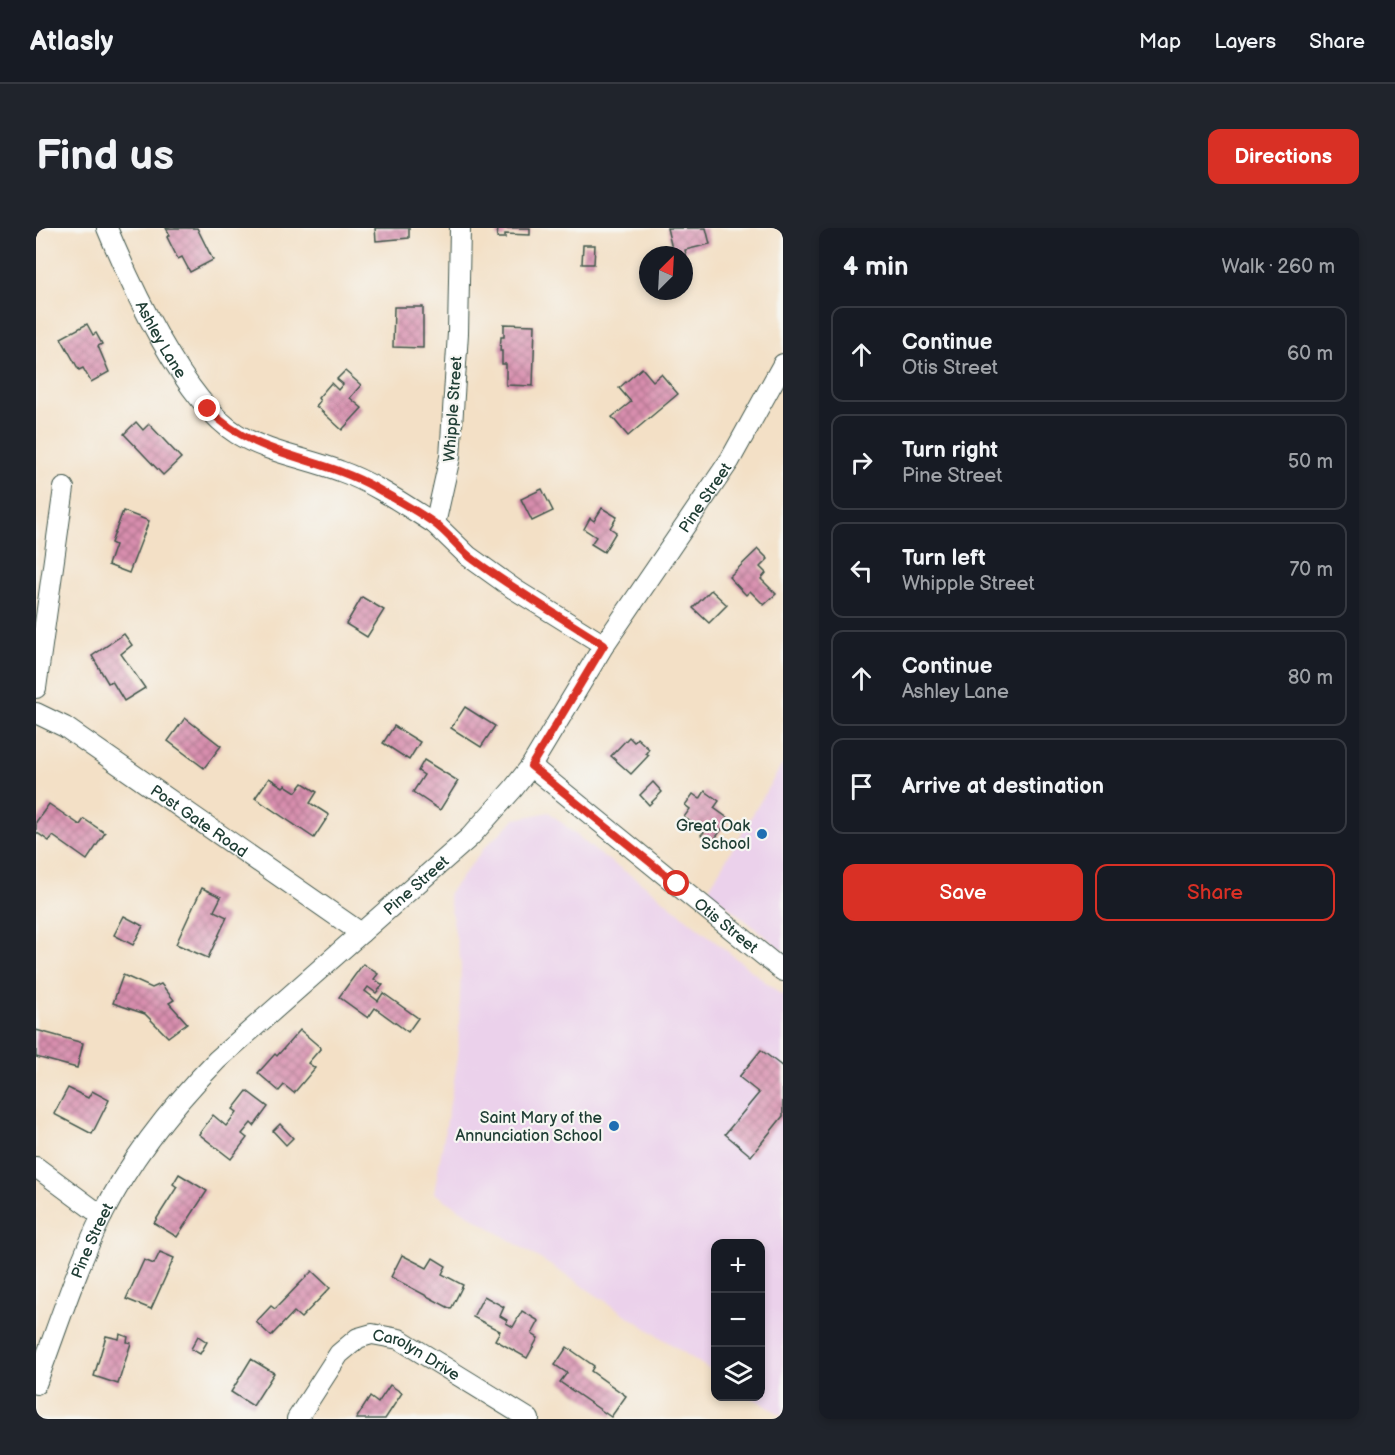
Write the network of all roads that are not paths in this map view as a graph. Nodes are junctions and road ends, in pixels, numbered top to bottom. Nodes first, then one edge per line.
1 (107, 228) edge
2 (460, 228) edge
3 (783, 364) edge
4 (64, 488) dead end
5 (435, 524) junction
6 (604, 645) junction
7 (36, 688) edge
8 (36, 713) edge
9 (531, 766) junction
10 (361, 933) junction
11 (783, 971) edge
12 (36, 1167) edge
13 (102, 1216) junction
14 (36, 1384) edge
15 (297, 1419) edge
16 (529, 1419) edge

1 - 5 street, Ashley Lane
2 - 5 street, Whipple Street
3 - 6 street, Pine Street
4 - 7 street
5 - 6 street
6 - 9 street, Pine Street
8 - 10 street, Post Gate Road
9 - 10 street, Pine Street
9 - 11 street, Otis Street
10 - 13 street, Pine Street
12 - 13 street
13 - 14 street, Pine Street
15 - 16 street, Carolyn Drive

